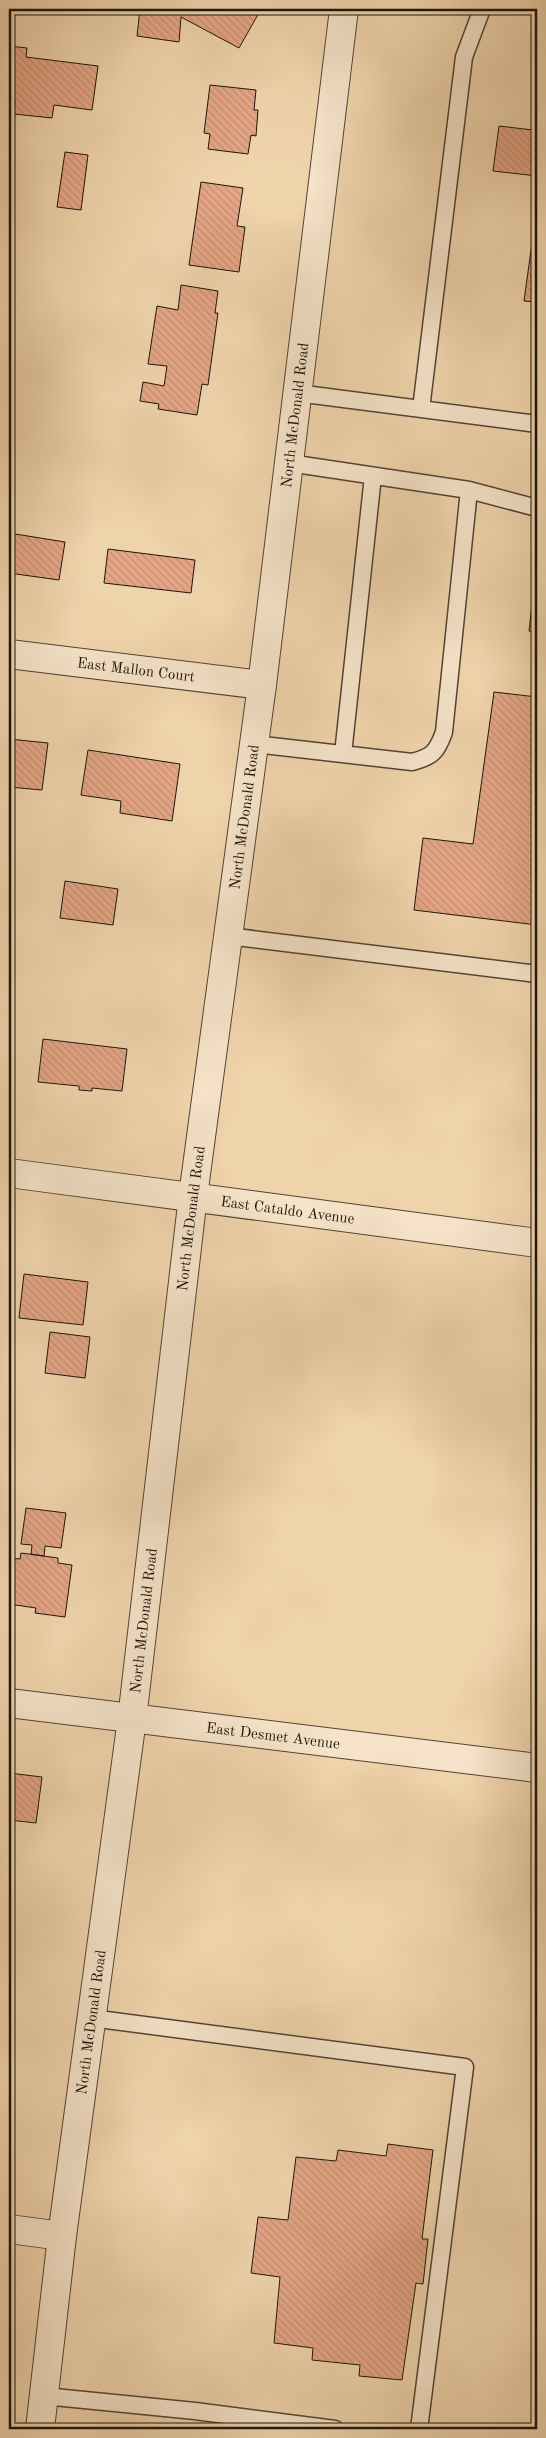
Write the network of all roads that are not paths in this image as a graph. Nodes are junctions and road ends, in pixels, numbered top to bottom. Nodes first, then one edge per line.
1 (344, 9) edge
2 (482, 9) edge
3 (297, 393) junction
4 (421, 409) junction
5 (537, 424) edge
6 (289, 463) junction
7 (373, 476) junction
8 (469, 490) junction
9 (537, 508) edge
10 (9, 654) edge
11 (262, 686) junction
12 (254, 744) junction
13 (343, 754) junction
14 (228, 936) junction
15 (537, 974) edge
16 (9, 1173) edge
17 (193, 1196) junction
18 (537, 1243) edge
19 (9, 1703) edge
20 (132, 1719) junction
21 (537, 1768) edge
22 (91, 2018) junction
23 (9, 2229) edge
24 (62, 2236) junction
25 (44, 2396) junction
26 (40, 2429) edge
27 (335, 2429) edge
28 (419, 2429) edge

1 - 3 street, North McDonald Road
2 - 4 lane
3 - 4 lane
3 - 6 street, North McDonald Road
4 - 5 lane
6 - 7 lane
6 - 11 street, North McDonald Road
7 - 8 lane
7 - 13 lane
8 - 9 lane
8 - 13 lane
10 - 11 street, East Mallon Court
11 - 12 street, North McDonald Road
12 - 13 lane
12 - 14 street, North McDonald Road
14 - 15 lane
14 - 17 street, North McDonald Road
16 - 17 street, East Cataldo Avenue
17 - 18 street, East Cataldo Avenue
17 - 20 street, North McDonald Road
19 - 20 street, East Desmet Avenue
20 - 21 street, East Desmet Avenue
20 - 22 street, North McDonald Road
22 - 24 street, North McDonald Road
22 - 28 lane
23 - 24 street
24 - 25 street, North McDonald Road
25 - 26 street, North McDonald Road
25 - 27 lane

